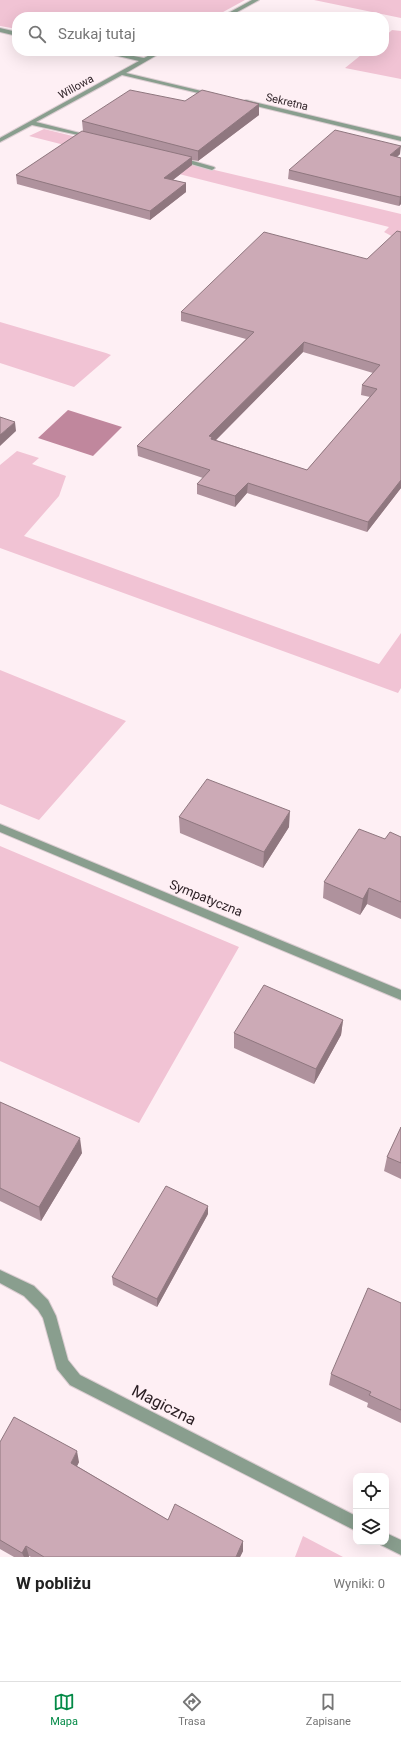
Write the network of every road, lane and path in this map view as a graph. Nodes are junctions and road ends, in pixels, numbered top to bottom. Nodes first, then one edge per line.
1 (256, 0) edge
2 (233, 12) edge
3 (0, 30) edge
4 (12, 33) edge
5 (124, 56) edge
6 (152, 56) edge
7 (144, 60) junction
8 (121, 73) junction
9 (215, 95) edge
10 (238, 100) edge
11 (31, 123) junction
12 (401, 139) edge
13 (0, 140) edge
14 (100, 140) edge
15 (176, 159) edge
16 (212, 168) dead end
17 (0, 828) edge
18 (401, 994) edge
19 (0, 1276) edge
20 (353, 1522) edge
21 (389, 1542) edge
22 (401, 1548) edge

1 - 2 street
3 - 4 street
5 - 7 street
6 - 7 street, Willowa
7 - 8 street, Willowa
8 - 9 street
8 - 11 street, Willowa
10 - 12 street, Sekretna
11 - 13 street, Willowa
11 - 14 street
15 - 16 street
17 - 18 street, Sympatyczna
19 - 20 street, Magiczna
21 - 22 street

